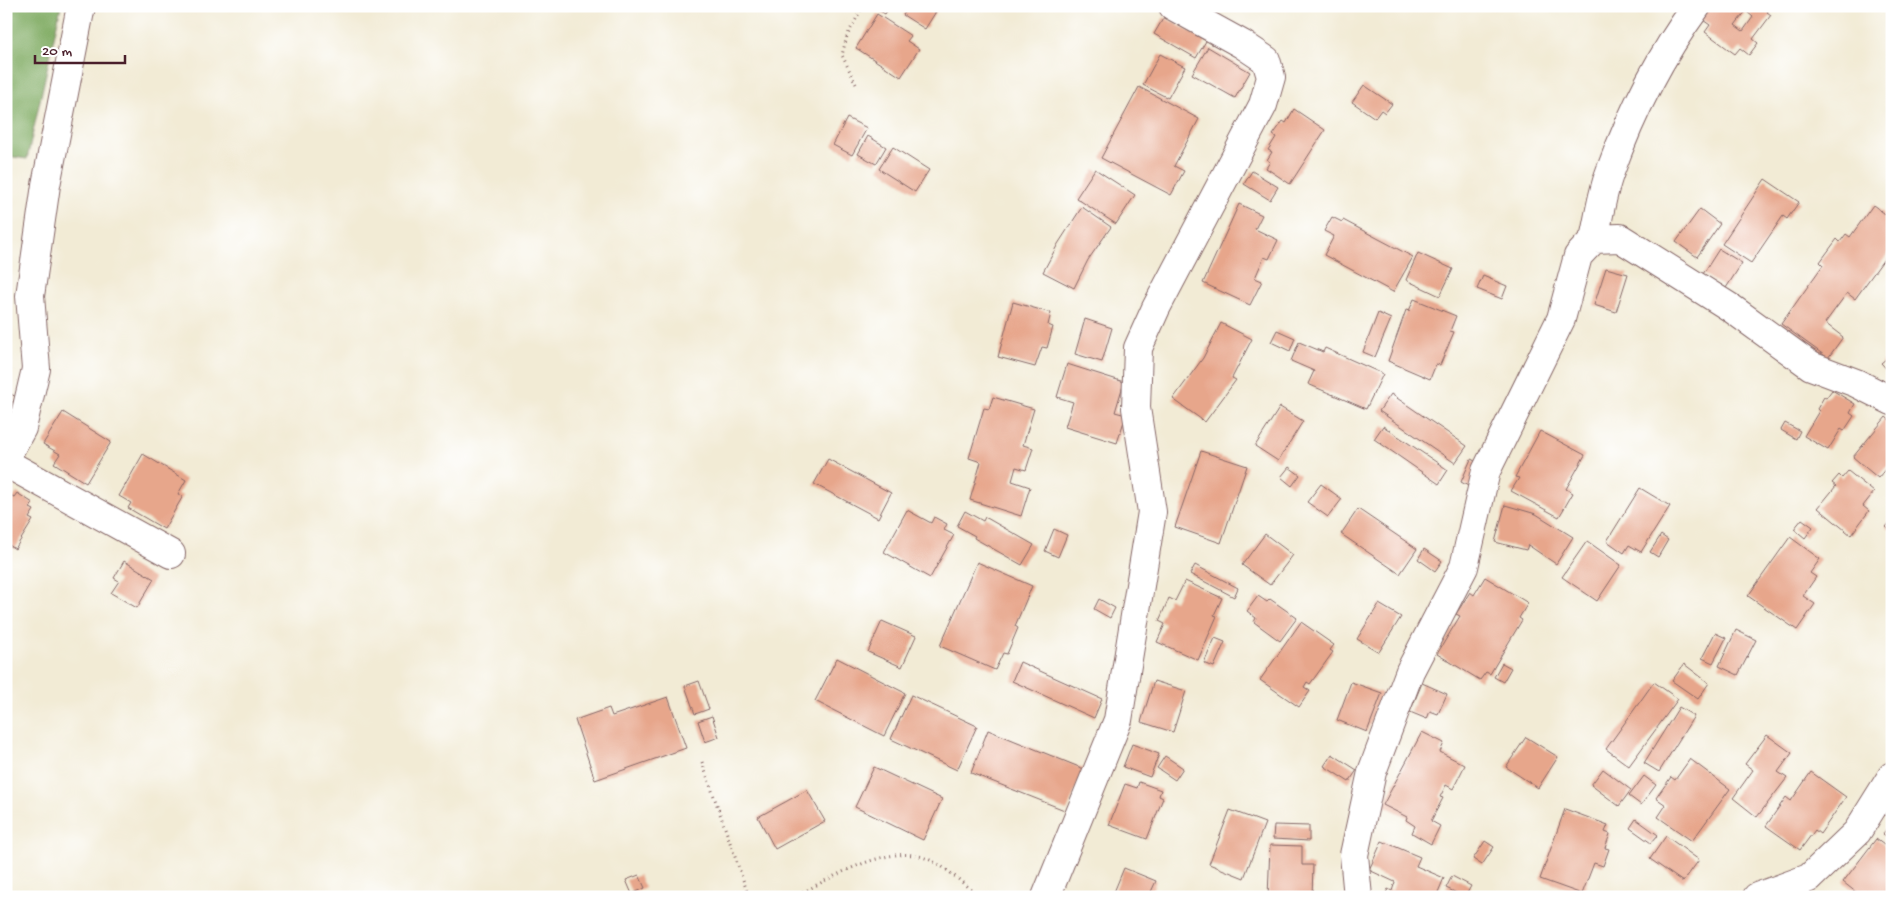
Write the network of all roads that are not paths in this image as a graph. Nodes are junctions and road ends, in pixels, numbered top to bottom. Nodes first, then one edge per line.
1 (81, 6) edge
2 (1173, 6) edge
3 (1696, 6) edge
4 (1594, 239) junction
5 (1892, 401) edge
6 (6, 457) edge
7 (6, 463) edge
8 (171, 554) dead end
9 (1892, 776) edge
10 (1814, 887) edge
11 (1046, 897) edge
12 (1358, 897) edge
13 (1757, 897) edge

1 - 6 street
2 - 11 street
3 - 4 street
4 - 5 street
4 - 12 street
7 - 8 street
9 - 10 street
10 - 13 street

